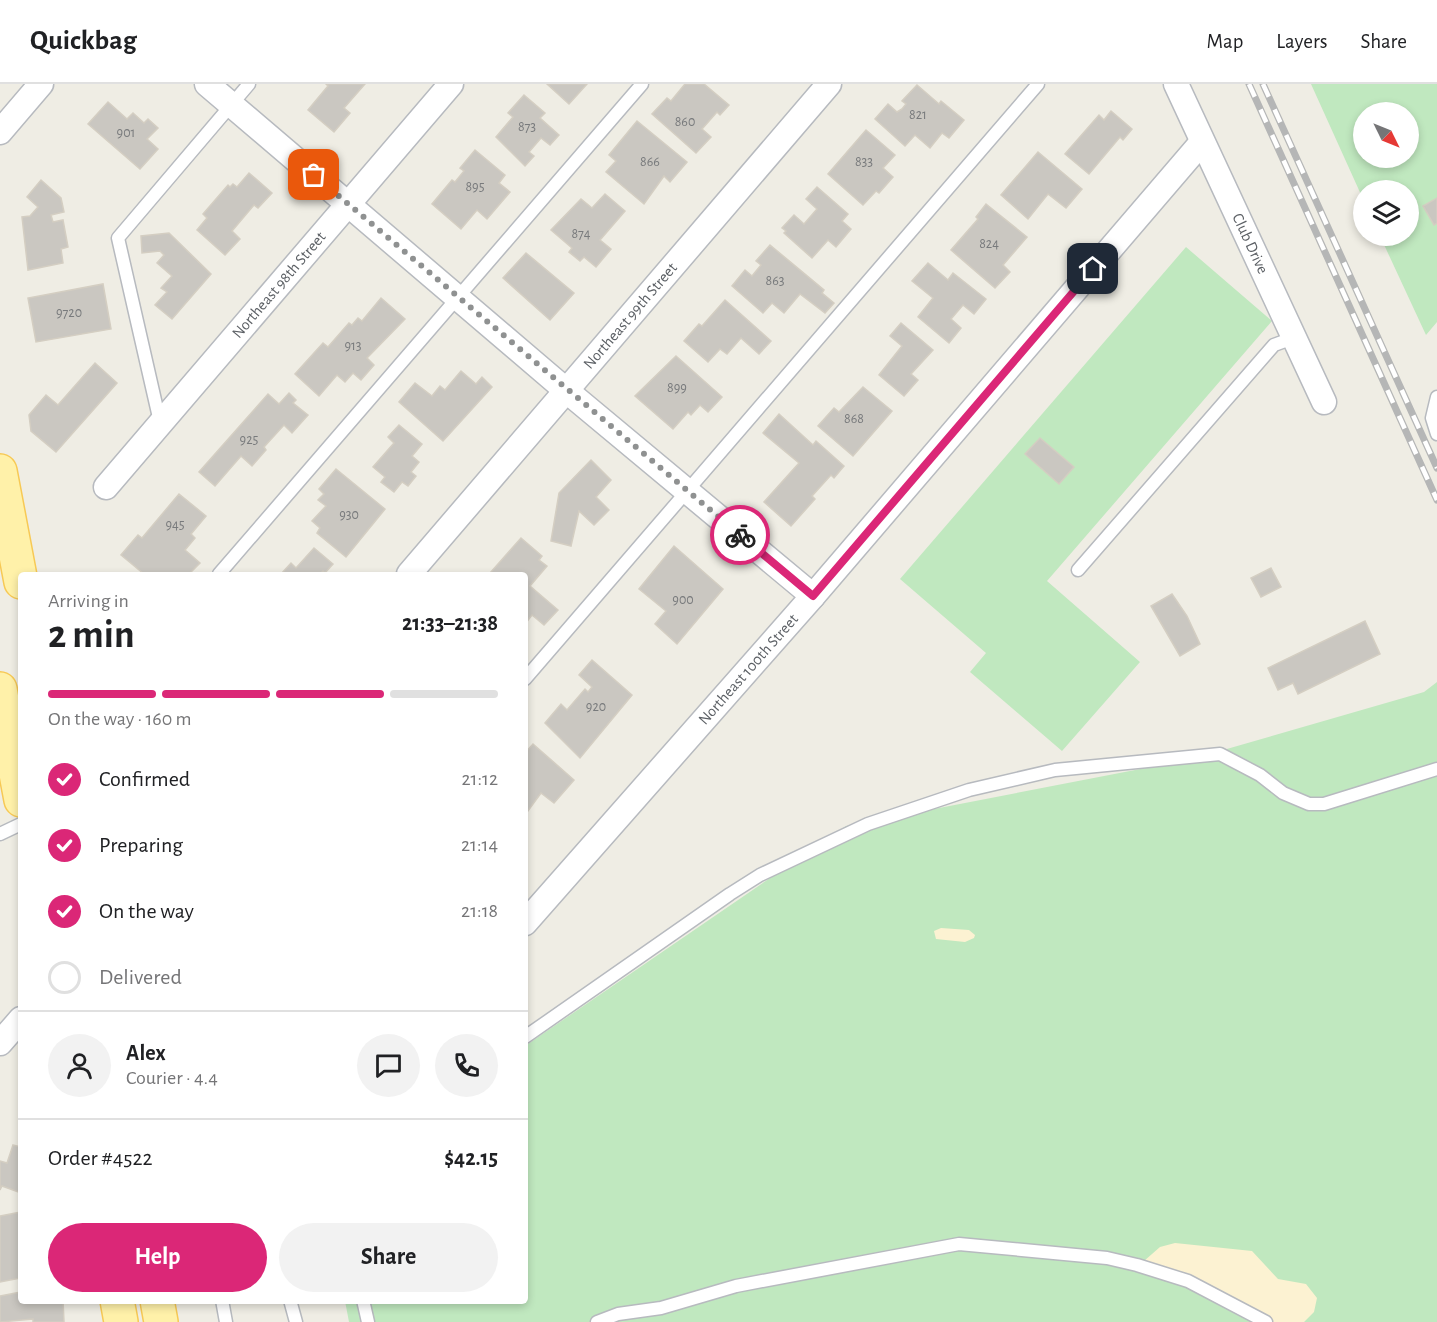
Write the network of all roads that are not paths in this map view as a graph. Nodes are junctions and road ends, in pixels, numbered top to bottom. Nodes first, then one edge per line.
1 (41, 84) edge
2 (207, 84) edge
3 (249, 84) edge
4 (451, 84) edge
5 (642, 84) edge
6 (829, 84) edge
7 (1038, 84) edge
8 (1176, 84) edge
9 (232, 105) junction
10 (0, 132) edge
11 (1202, 142) junction
12 (347, 203) junction
13 (458, 297) junction
14 (1293, 339) junction
15 (568, 392) junction
16 (1437, 396) edge
17 (1324, 402) dead end
18 (160, 423) junction
19 (1437, 434) edge
20 (0, 471) edge
21 (106, 488) dead end
22 (687, 491) junction
23 (1078, 570) dead end
24 (19, 572) edge
25 (221, 572) edge
26 (411, 572) edge
27 (813, 596) junction
28 (528, 676) edge
29 (0, 689) edge
30 (1437, 769) edge
31 (18, 784) edge
32 (18, 825) edge
33 (0, 834) edge
34 (528, 920) edge
35 (18, 1022) edge
36 (528, 1035) edge
37 (0, 1043) edge
38 (118, 1304) edge
39 (158, 1304) edge
40 (223, 1304) edge
41 (291, 1304) edge
42 (364, 1304) edge
43 (121, 1322) edge
44 (161, 1322) edge
45 (226, 1322) edge
46 (296, 1322) edge
47 (368, 1322) edge
48 (597, 1322) edge
49 (1266, 1322) edge

1 - 10 street
2 - 9 street
3 - 9 lane
4 - 12 street, Northeast 98th Street
5 - 13 lane
6 - 15 street, Northeast 99th Street
7 - 22 lane
8 - 11 street, Club Drive
9 - 12 street
9 - 18 lane
11 - 14 street, Club Drive
11 - 27 street, Northeast 100th Street
12 - 13 street
12 - 18 street, Northeast 98th Street
13 - 15 street
13 - 25 lane
14 - 17 street, Club Drive
14 - 23 lane
15 - 22 street
15 - 26 street, Northeast 99th Street
16 - 19 lane
18 - 21 street, Northeast 98th Street
20 - 24 main road
22 - 27 street
22 - 28 lane
27 - 34 street, Northeast 100th Street
29 - 31 main road
30 - 36 lane
32 - 33 lane
35 - 37 street
38 - 43 main road
39 - 44 main road
40 - 45 lane
41 - 46 lane
42 - 47 lane
48 - 49 lane

